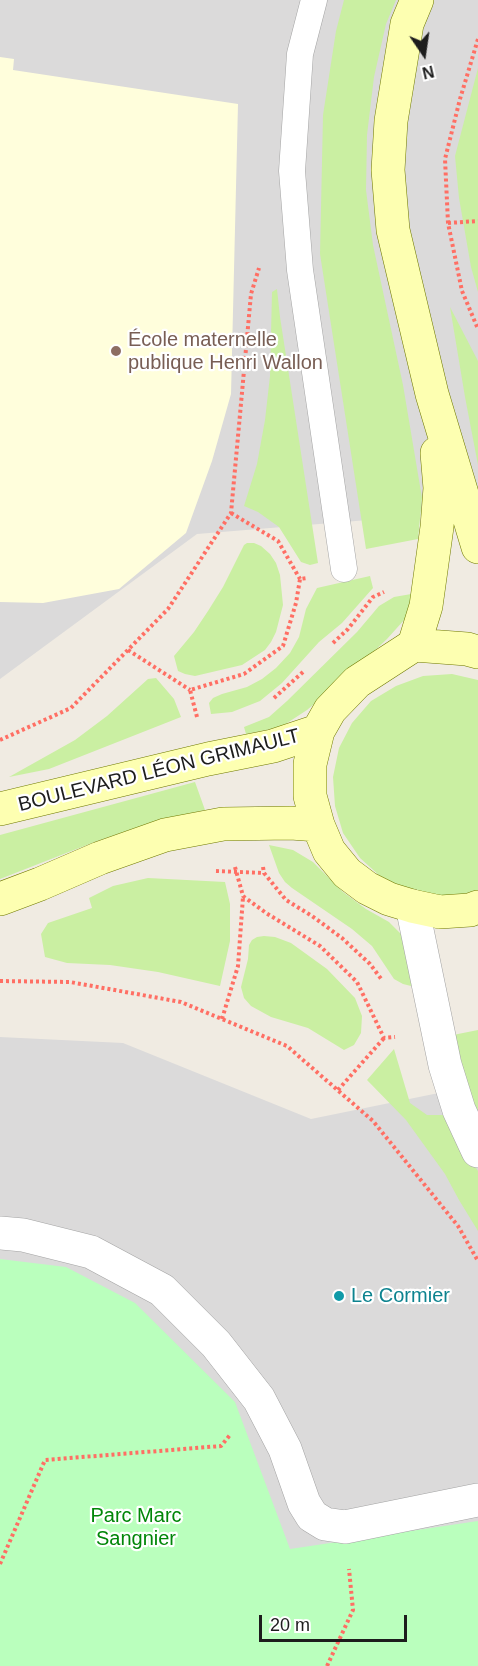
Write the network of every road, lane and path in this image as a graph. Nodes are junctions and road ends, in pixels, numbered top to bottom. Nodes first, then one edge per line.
1 (314, 0) edge
2 (417, 0) edge
3 (478, 39) edge
4 (478, 221) edge
5 (448, 223) junction
6 (262, 260) dead end
7 (478, 329) edge
8 (432, 394) junction
9 (231, 513) junction
10 (478, 547) edge
11 (344, 569) dead end
12 (300, 579) dead end
13 (414, 645) junction
14 (128, 650) junction
15 (478, 652) edge
16 (190, 690) dead end
17 (318, 731) junction
18 (0, 740) edge
19 (0, 809) edge
20 (318, 825) junction
21 (243, 896) dead end
22 (0, 899) edge
23 (412, 906) junction
24 (478, 907) edge
25 (0, 981) edge
26 (222, 1019) junction
27 (384, 1038) dead end
28 (338, 1090) junction
29 (478, 1151) edge
30 (0, 1233) edge
31 (478, 1262) edge
32 (259, 1399) junction
33 (478, 1500) edge
34 (345, 1527) junction
35 (0, 1564) edge
36 (327, 1666) edge

1 - 11 lane
2 - 8 main road
3 - 5 path
4 - 5 path
5 - 7 path
6 - 9 path
8 - 10 main road
8 - 13 main road
9 - 12 path
9 - 14 path
13 - 15 main road
13 - 17 main road
14 - 16 path
14 - 18 path
17 - 19 main road, BOULEVARD LÉON GRIMAULT
17 - 20 main road
20 - 22 main road
20 - 23 main road
21 - 26 path
23 - 24 main road
23 - 29 street
25 - 26 path
26 - 28 path
27 - 28 path
28 - 31 path
30 - 32 street
32 - 34 street
32 - 35 path
33 - 34 street
34 - 36 path

